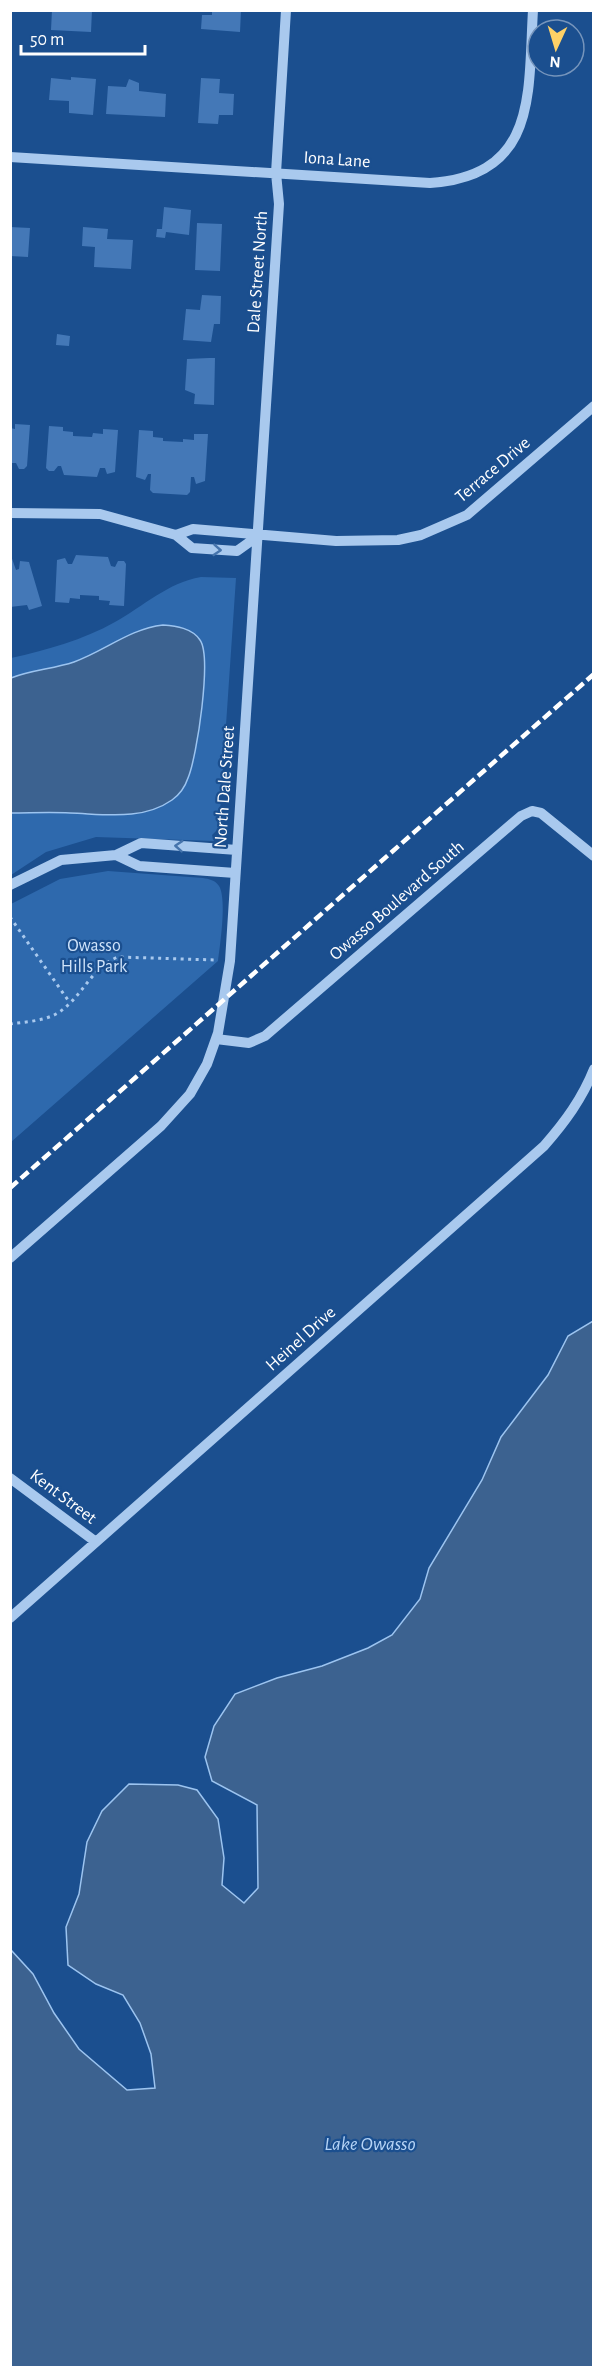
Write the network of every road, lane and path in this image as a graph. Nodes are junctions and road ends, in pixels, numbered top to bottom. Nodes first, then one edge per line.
1 (286, 10) edge
2 (533, 10) edge
3 (10, 157) edge
4 (276, 173) junction
5 (594, 406) edge
6 (10, 513) edge
7 (176, 536) junction
8 (258, 536) junction
9 (237, 850) junction
10 (116, 855) junction
11 (594, 856) edge
12 (236, 873) junction
13 (10, 885) edge
14 (10, 917) edge
15 (230, 961) junction
16 (70, 1003) junction
17 (10, 1024) edge
18 (216, 1039) junction
19 (594, 1069) edge
20 (10, 1258) edge
21 (10, 1478) edge
22 (96, 1542) junction
23 (10, 1618) edge

1 - 4 street, Dale Street North
2 - 4 street, Iona Lane
3 - 4 street, Iona Lane
4 - 8 street, Dale Street North
5 - 8 street, Terrace Drive
6 - 7 street
7 - 8 street, Terrace Drive
7 -> 8 street
8 - 9 street, North Dale Street
9 -> 10 street
9 - 12 street, North Dale Street
10 - 12 street
10 - 13 street
11 - 18 street, Owasso Boulevard South
12 - 15 street, North Dale Street
14 - 16 path
15 - 16 path
15 - 18 street, North Dale Street
16 - 17 path
18 - 20 street, North Dale Street
19 - 22 street, Heinel Drive
21 - 22 street, Kent Street
22 - 23 street, Heinel Drive

